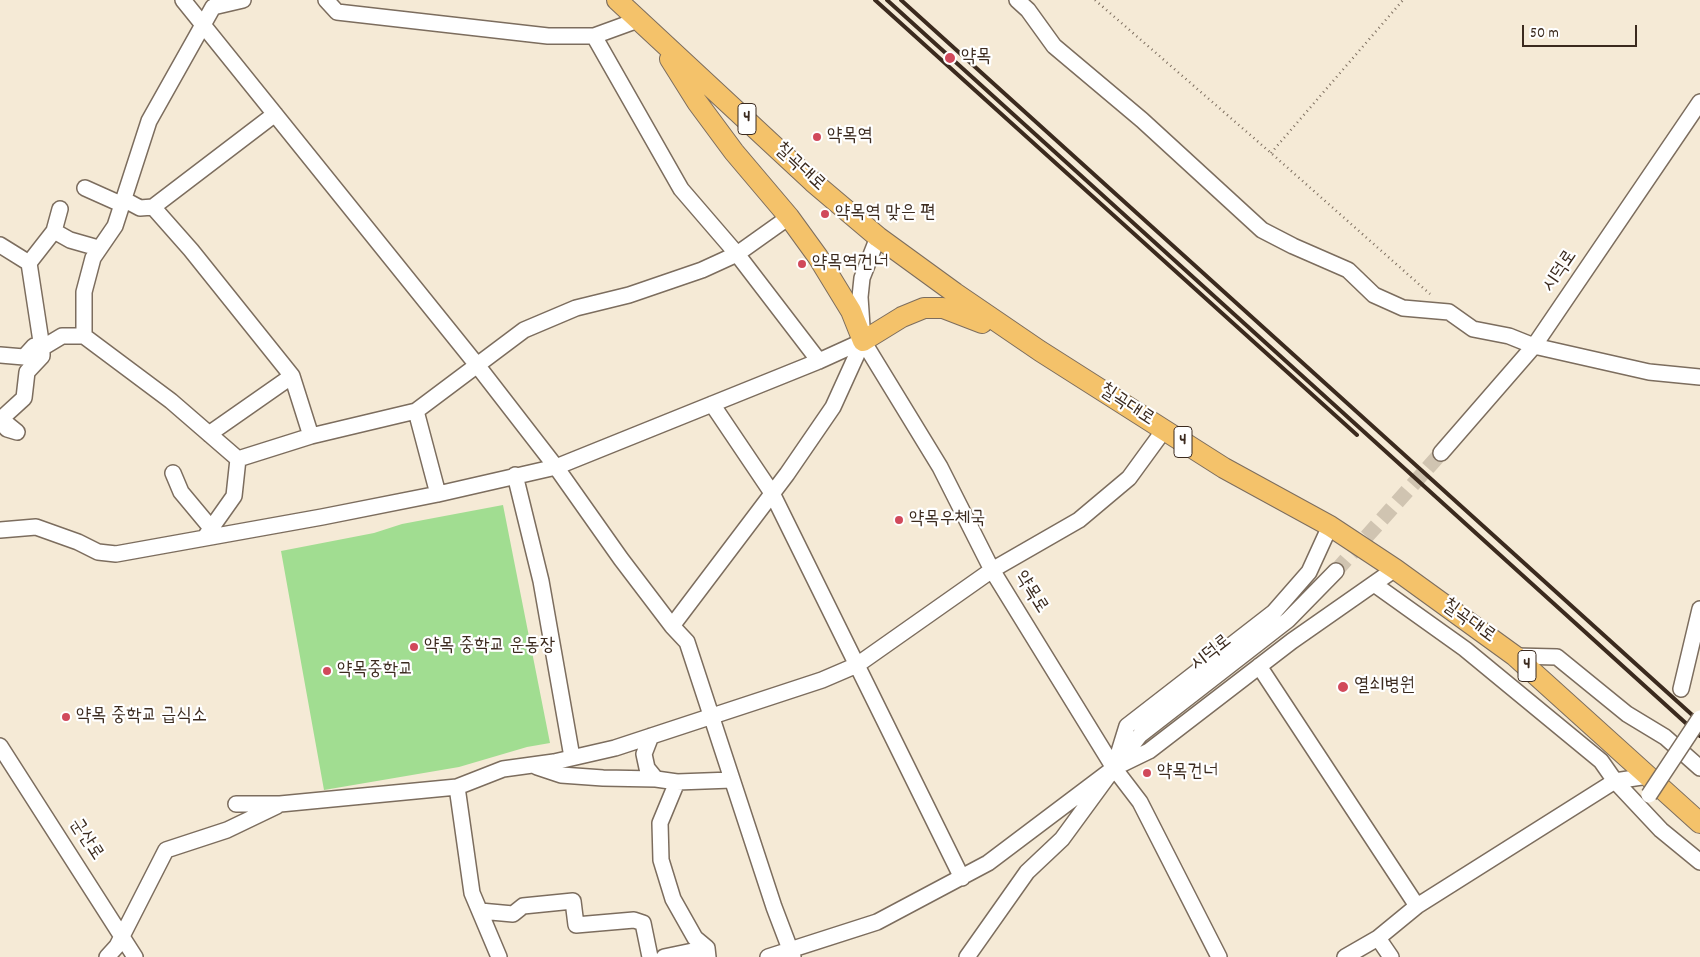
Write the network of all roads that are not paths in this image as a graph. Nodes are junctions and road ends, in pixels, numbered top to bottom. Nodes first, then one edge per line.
1 (183, 0) edge
2 (242, 0) edge
3 (326, 0) edge
4 (617, 0) edge
5 (1016, 0) edge
6 (638, 20) junction
7 (203, 24) junction
8 (594, 36) junction
9 (657, 38) junction
10 (1700, 102) edge
11 (275, 114) junction
12 (85, 188) dead end
13 (124, 202) junction
14 (153, 207) junction
15 (60, 209) dead end
16 (790, 217) junction
17 (54, 231) junction
18 (878, 237) junction
19 (0, 245) edge
20 (98, 248) junction
21 (737, 254) junction
22 (29, 263) junction
23 (84, 336) junction
24 (863, 341) junction
25 (1534, 346) junction
26 (42, 348) junction
27 (1040, 351) junction
28 (0, 355) edge
29 (819, 361) junction
30 (477, 365) junction
31 (292, 376) junction
32 (1700, 377) edge
33 (712, 404) junction
34 (416, 411) junction
35 (0, 420) edge
36 (1164, 430) junction
37 (209, 434) junction
38 (311, 436) junction
39 (1441, 453) tunnel mouth
40 (238, 459) junction
41 (556, 467) junction
42 (173, 473) dead end
43 (515, 475) junction
44 (438, 494) junction
45 (772, 494) junction
46 (1330, 526) junction
47 (2, 528) edge
48 (208, 533) junction
49 (1395, 569) junction
50 (992, 570) junction
51 (1336, 571) tunnel mouth
52 (1374, 584) junction
53 (1700, 609) edge
54 (672, 626) junction
55 (1515, 656) junction
56 (857, 665) junction
57 (1259, 666) junction
58 (1681, 689) dead end
59 (711, 717) junction
60 (1700, 718) edge
61 (651, 736) junction
62 (0, 746) edge
63 (572, 757) junction
64 (530, 765) junction
65 (1114, 768) junction
66 (1700, 768) edge
67 (656, 779) junction
68 (732, 780) junction
69 (1615, 781) junction
70 (676, 782) junction
71 (1648, 785) junction
72 (457, 787) junction
73 (236, 804) dead end
74 (280, 804) junction
75 (1700, 823) edge
76 (1700, 862) edge
77 (962, 878) junction
78 (1417, 906) junction
79 (480, 910) junction
80 (122, 936) junction
81 (1378, 938) junction
82 (707, 952) edge
83 (792, 954) edge
84 (107, 957) edge
85 (135, 957) edge
86 (499, 957) edge
87 (650, 957) edge
88 (664, 957) edge
89 (768, 957) edge
90 (967, 957) edge
91 (1219, 957) edge
92 (1345, 957) edge
93 (1391, 957) edge

1 - 7 street
2 - 7 street
3 - 8 street
4 - 6 main road, 칠곡대로 / 4
5 - 25 street
6 - 8 street
6 - 9 main road, 칠곡대로 / 4
7 - 11 street
7 - 13 street
8 - 21 street
9 - 16 main road
9 - 18 main road, 칠곡대로 / 4
10 - 25 street, 시덕로
11 - 14 street
11 - 30 street
12 - 13 street
13 - 14 street
13 - 20 street
14 - 31 street
15 - 17 street
16 - 21 street
16 - 24 main road
17 - 20 street
17 - 22 street
18 - 24 street, 약목로
18 - 27 main road, 칠곡대로 / 4
19 - 22 street
20 - 23 street
21 - 29 street
21 - 30 street
22 - 26 street
23 - 26 street
23 - 37 street
24 - 27 main road
24 - 29 street
24 - 45 street
24 - 50 street, 약목로
25 - 32 street
25 - 39 street, 시덕로
26 - 28 street
26 - 35 street
27 - 36 main road, 칠곡대로 / 4
29 - 33 street
30 - 34 street
30 - 41 street
31 - 37 street
31 - 38 street
33 - 41 street
33 - 45 street
34 - 38 street
34 - 44 street
36 - 46 main road, 칠곡대로 / 4
36 - 50 street
37 - 40 street
38 - 40 street
40 - 48 street
41 - 43 street
41 - 54 street
42 - 48 street
43 - 44 street
43 - 63 street
44 - 48 street
45 - 54 street
45 - 56 street
46 - 49 main road, 칠곡대로 / 4
46 - 65 street
47 - 48 street
49 - 52 street
49 - 55 main road, 칠곡대로 / 4
50 - 56 street
50 - 65 street, 약목로
51 - 65 street, 시덕로
52 - 57 street
52 - 69 street
53 - 58 street
54 - 59 street
55 - 66 street
55 - 71 main road, 칠곡대로 / 4
56 - 59 street
56 - 77 street
57 - 65 street
57 - 78 street
59 - 61 street
59 - 68 street
60 - 71 street, bridge
61 - 63 street
61 - 67 street
62 - 80 street, 군산로
63 - 64 street
64 - 67 street
64 - 72 street
65 - 77 street
65 - 90 street
65 - 91 street, 약목로
67 - 70 street
68 - 70 street
68 - 83 street
69 - 71 street
69 - 76 street
69 - 78 street
70 - 82 street
71 - 75 main road, 칠곡대로 / 4
72 - 74 street
72 - 79 street
73 - 74 street
74 - 80 street
77 - 83 street
78 - 81 street
79 - 86 street
79 - 87 street
80 - 84 street
80 - 85 street, 군산로
81 - 92 street
81 - 93 street
82 - 88 street
83 - 89 street

